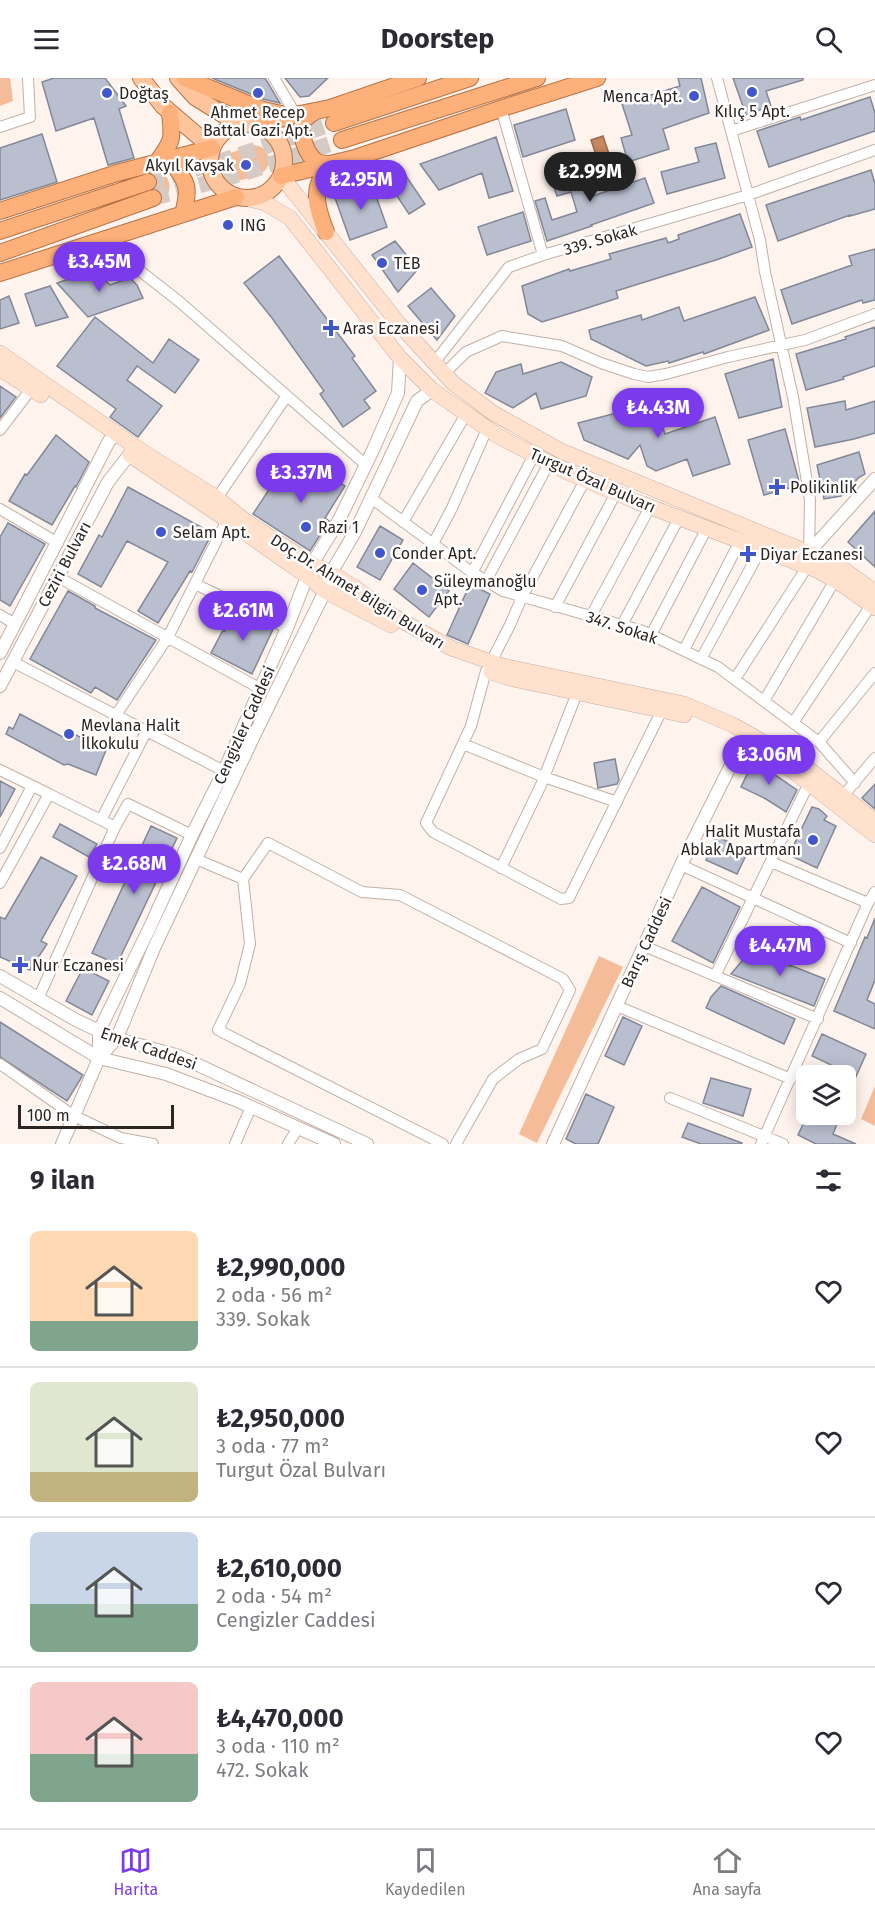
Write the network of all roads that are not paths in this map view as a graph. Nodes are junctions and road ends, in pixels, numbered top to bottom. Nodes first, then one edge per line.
1 (28, 78) edge
2 (141, 78) edge
3 (178, 78) edge
4 (185, 78) edge
5 (274, 78) edge
6 (470, 78) edge
7 (537, 78) edge
8 (597, 78) edge
9 (717, 78) edge
10 (413, 79) edge
11 (874, 88) edge
12 (501, 108) junction
13 (314, 112) junction
14 (170, 113) junction
15 (293, 116) junction
16 (334, 123) tunnel mouth
17 (240, 125) junction
18 (259, 126) junction
19 (0, 127) edge
20 (731, 131) junction
21 (342, 140) tunnel mouth
22 (212, 148) junction
23 (875, 150) edge
24 (158, 161) junction
25 (333, 164) junction
26 (281, 176) junction
27 (748, 195) junction
28 (243, 198) junction
29 (0, 211) edge
30 (183, 214) junction
31 (0, 231) edge
32 (326, 232) junction
33 (104, 239) junction
34 (0, 253) edge
35 (543, 255) junction
36 (0, 273) edge
37 (875, 314) edge
38 (780, 345) junction
39 (0, 353) edge
40 (400, 358) junction
41 (0, 369) edge
42 (439, 369) junction
43 (32, 388) junction
44 (432, 390) junction
45 (286, 397) junction
46 (466, 414) junction
47 (487, 429) junction
48 (0, 430) edge
49 (113, 437) junction
50 (133, 452) junction
51 (534, 455) junction
52 (549, 463) junction
53 (366, 465) junction
54 (875, 479) edge
55 (585, 480) junction
56 (616, 493) junction
57 (217, 498) junction
58 (372, 498) junction
59 (650, 507) junction
60 (2, 514) edge
61 (679, 518) junction
62 (227, 520) junction
63 (403, 522) junction
64 (707, 528) junction
65 (740, 541) junction
66 (58, 543) junction
67 (433, 544) junction
68 (762, 549) junction
69 (808, 560) junction
70 (309, 570) junction
71 (331, 573) junction
72 (472, 573) junction
73 (58, 577) junction
74 (835, 580) junction
75 (486, 581) junction
76 (195, 584) junction
77 (325, 591) junction
78 (522, 597) junction
79 (874, 602) edge
80 (555, 607) junction
81 (0, 615) edge
82 (591, 616) junction
83 (15, 624) junction
84 (622, 625) junction
85 (287, 628) junction
86 (651, 634) junction
87 (168, 637) junction
88 (684, 650) junction
89 (0, 653) edge
90 (701, 659) junction
91 (13, 662) junction
92 (489, 666) junction
93 (875, 674) edge
94 (735, 679) junction
95 (0, 686) edge
96 (261, 689) junction
97 (577, 693) junction
98 (764, 701) junction
99 (662, 710) junction
100 (116, 714) junction
101 (794, 723) junction
102 (147, 730) junction
103 (743, 741) junction
104 (819, 742) junction
105 (463, 744) junction
106 (875, 758) edge
107 (0, 770) edge
108 (224, 771) junction
109 (544, 777) junction
110 (809, 783) junction
111 (855, 783) junction
112 (32, 786) junction
113 (49, 794) junction
114 (843, 796) junction
115 (617, 802) junction
116 (101, 820) junction
117 (875, 821) edge
118 (115, 827) junction
119 (192, 835) junction
120 (875, 835) edge
121 (0, 848) edge
122 (196, 859) junction
123 (771, 862) junction
124 (681, 865) junction
125 (501, 868) junction
126 (243, 879) junction
127 (0, 883) edge
128 (875, 892) edge
129 (754, 897) junction
130 (868, 903) junction
131 (851, 943) junction
132 (644, 946) junction
133 (0, 976) edge
134 (715, 976) junction
135 (0, 998) edge
136 (38, 999) junction
137 (617, 1006) junction
138 (818, 1019) junction
139 (99, 1031) junction
140 (117, 1038) junction
141 (99, 1058) junction
142 (0, 1064) edge
143 (791, 1078) junction
144 (670, 1098) dead end
145 (251, 1107) junction
146 (74, 1116) junction
147 (298, 1128) junction
148 (763, 1140) edge
149 (119, 1141) edge
150 (135, 1142) edge
151 (62, 1144) edge
152 (153, 1144) edge
153 (235, 1144) edge
154 (288, 1144) edge
155 (334, 1144) edge
156 (367, 1144) edge
157 (443, 1144) edge
158 (456, 1144) edge
159 (554, 1144) edge
160 (783, 1144) edge

1 - 19 street
2 - 14 main road
3 - 17 main road
4 - 15 highway
5 - 15 street
6 - 16 highway
7 - 21 highway
8 - 12 highway
9 - 20 street
10 - 13 highway
11 - 20 street
12 - 25 highway
12 - 35 street
13 - 15 highway
13 - 25 highway
14 - 22 main road
14 - 24 highway
15 - 18 highway
17 - 18 main road
17 - 22 main road
18 - 26 main road
20 - 27 street
22 - 24 highway
22 - 28 main road
23 - 27 street, 339. Sokak
24 - 29 highway
24 - 30 highway
25 - 26 highway
25 - 32 highway
26 - 28 main road
26 - 32 main road, Turgut Özal Bulvarı
27 - 35 street, 339. Sokak
27 - 38 street
28 - 30 highway
28 - 40 main road, Turgut Özal Bulvarı
30 - 33 highway
31 - 34 highway
32 - 42 main road, Turgut Özal Bulvarı
33 - 36 highway
33 - 45 street
35 - 42 street, 339. Sokak
37 - 38 street
38 - 42 street
38 - 69 street
39 - 49 main road, Doç.Dr. Ahmet Bilgin Bulvarı
40 - 44 main road, Turgut Özal Bulvarı
40 - 53 street, Cengizler Caddesi
41 - 43 main road, Doç.Dr. Ahmet Bilgin Bulvarı
42 - 69 main road, Turgut Özal Bulvarı
43 - 48 street
43 - 49 main road, Doç.Dr. Ahmet Bilgin Bulvarı
44 - 46 main road, Turgut Özal Bulvarı
44 - 58 street, Cengizler Caddesi
45 - 53 street
45 - 57 street
46 - 47 main road, Turgut Özal Bulvarı
46 - 63 street
47 - 51 main road, Turgut Özal Bulvarı
47 - 67 street
49 - 50 main road, Doç.Dr. Ahmet Bilgin Bulvarı
49 - 66 street, Ceziri Bulvarı
50 - 57 main road, Doç.Dr. Ahmet Bilgin Bulvarı
50 - 62 main road, Doç.Dr. Ahmet Bilgin Bulvarı
50 - 73 street, Ceziri Bulvarı
51 - 52 main road, Turgut Özal Bulvarı
51 - 72 street
52 - 55 main road, Turgut Özal Bulvarı
52 - 75 street
53 - 70 street, Cengizler Caddesi
54 - 69 street
55 - 56 main road, Turgut Özal Bulvarı
55 - 78 street
56 - 59 main road, Turgut Özal Bulvarı
56 - 80 street
57 - 70 main road, Doç.Dr. Ahmet Bilgin Bulvarı
58 - 63 street, 347. Sokak
58 - 71 street, Cengizler Caddesi
59 - 61 main road, Turgut Özal Bulvarı
59 - 82 street
60 - 66 street
61 - 64 main road, Turgut Özal Bulvarı
61 - 84 street
62 - 70 main road, Doç.Dr. Ahmet Bilgin Bulvarı
62 - 76 street
63 - 67 street, 347. Sokak
64 - 65 main road, Turgut Özal Bulvarı
64 - 86 street
65 - 68 main road, Turgut Özal Bulvarı
65 - 88 street
66 - 83 street, Ceziri Bulvarı
67 - 72 street, 347. Sokak
68 - 69 main road, Turgut Özal Bulvarı
68 - 90 street
69 - 74 main road, Turgut Özal Bulvarı
69 - 79 main road, Turgut Özal Bulvarı
69 - 94 street
70 - 71 main road, Doç.Dr. Ahmet Bilgin Bulvarı
70 - 77 main road, Doç.Dr. Ahmet Bilgin Bulvarı
70 - 85 street, Cengizler Caddesi
71 - 77 street, Cengizler Caddesi
71 - 92 main road, Doç.Dr. Ahmet Bilgin Bulvarı
72 - 75 street, 347. Sokak
73 - 87 street
73 - 91 street, Ceziri Bulvarı
74 - 79 main road, Turgut Özal Bulvarı
74 - 98 street
75 - 78 street, 347. Sokak
76 - 85 street
76 - 87 street
77 - 92 main road, Doç.Dr. Ahmet Bilgin Bulvarı
77 - 122 street, Cengizler Caddesi
78 - 80 street, 347. Sokak
78 - 92 street
79 - 101 street
80 - 82 street, 347. Sokak
81 - 83 street
82 - 84 street, 347. Sokak
83 - 89 street, Ceziri Bulvarı
84 - 86 street, 347. Sokak
85 - 96 street, Cengizler Caddesi
86 - 88 street, 347. Sokak
87 - 96 street
87 - 100 street
88 - 90 street, 347. Sokak
90 - 94 street, 347. Sokak
91 - 95 street, Ceziri Bulvarı
91 - 100 street
92 - 97 main road, Doç.Dr. Ahmet Bilgin Bulvarı
92 - 105 street
92 - 114 main road, Doç.Dr. Ahmet Bilgin Bulvarı
93 - 104 street
94 - 98 street, 347. Sokak
96 - 108 street, Cengizler Caddesi
97 - 99 main road, Doç.Dr. Ahmet Bilgin Bulvarı
97 - 109 street
98 - 101 street, 347. Sokak
99 - 103 main road, Doç.Dr. Ahmet Bilgin Bulvarı
99 - 115 street
100 - 102 street
101 - 104 street, 347. Sokak
102 - 108 street
102 - 116 street
103 - 110 main road, Doç.Dr. Ahmet Bilgin Bulvarı
103 - 124 street, Barış Caddesi
104 - 111 street, 347. Sokak
105 - 109 street
105 - 125 street
106 - 111 street
107 - 112 street
108 - 119 street, Cengizler Caddesi
109 - 115 street
109 - 125 street
110 - 120 main road, Doç.Dr. Ahmet Bilgin Bulvarı
110 - 123 street
111 - 114 street
112 - 113 street
112 - 121 street
113 - 116 street
113 - 127 street
114 - 117 main road, Doç.Dr. Ahmet Bilgin Bulvarı
115 - 125 street
116 - 118 street
118 - 119 street
118 - 136 street
119 - 139 street, Cengizler Caddesi
122 - 126 street
122 - 140 street, Cengizler Caddesi
123 - 129 street
123 - 130 street
124 - 129 street
124 - 132 street, Barış Caddesi
126 - 157 street
126 - 158 street
128 - 130 street
129 - 131 street
129 - 134 street
130 - 131 street
131 - 138 street
132 - 134 street
132 - 137 street, Barış Caddesi
133 - 136 street, Emek Caddesi
134 - 138 street
135 - 141 street, Emek Caddesi
136 - 139 street, Emek Caddesi
137 - 143 street
137 - 159 street, Barış Caddesi
138 - 143 street
139 - 140 street, Emek Caddesi
139 - 141 street, Cengizler Caddesi
140 - 141 street, Cengizler Caddesi
140 - 156 street, Emek Caddesi
141 - 145 street, Emek Caddesi
141 - 146 street, Cengizler Caddesi
142 - 146 street
143 - 148 street
144 - 148 street
145 - 147 street, Emek Caddesi
145 - 153 street
146 - 149 street
146 - 151 street, Cengizler Caddesi
147 - 154 street
147 - 155 street, Emek Caddesi
148 - 160 street
149 - 150 street
150 - 152 street

